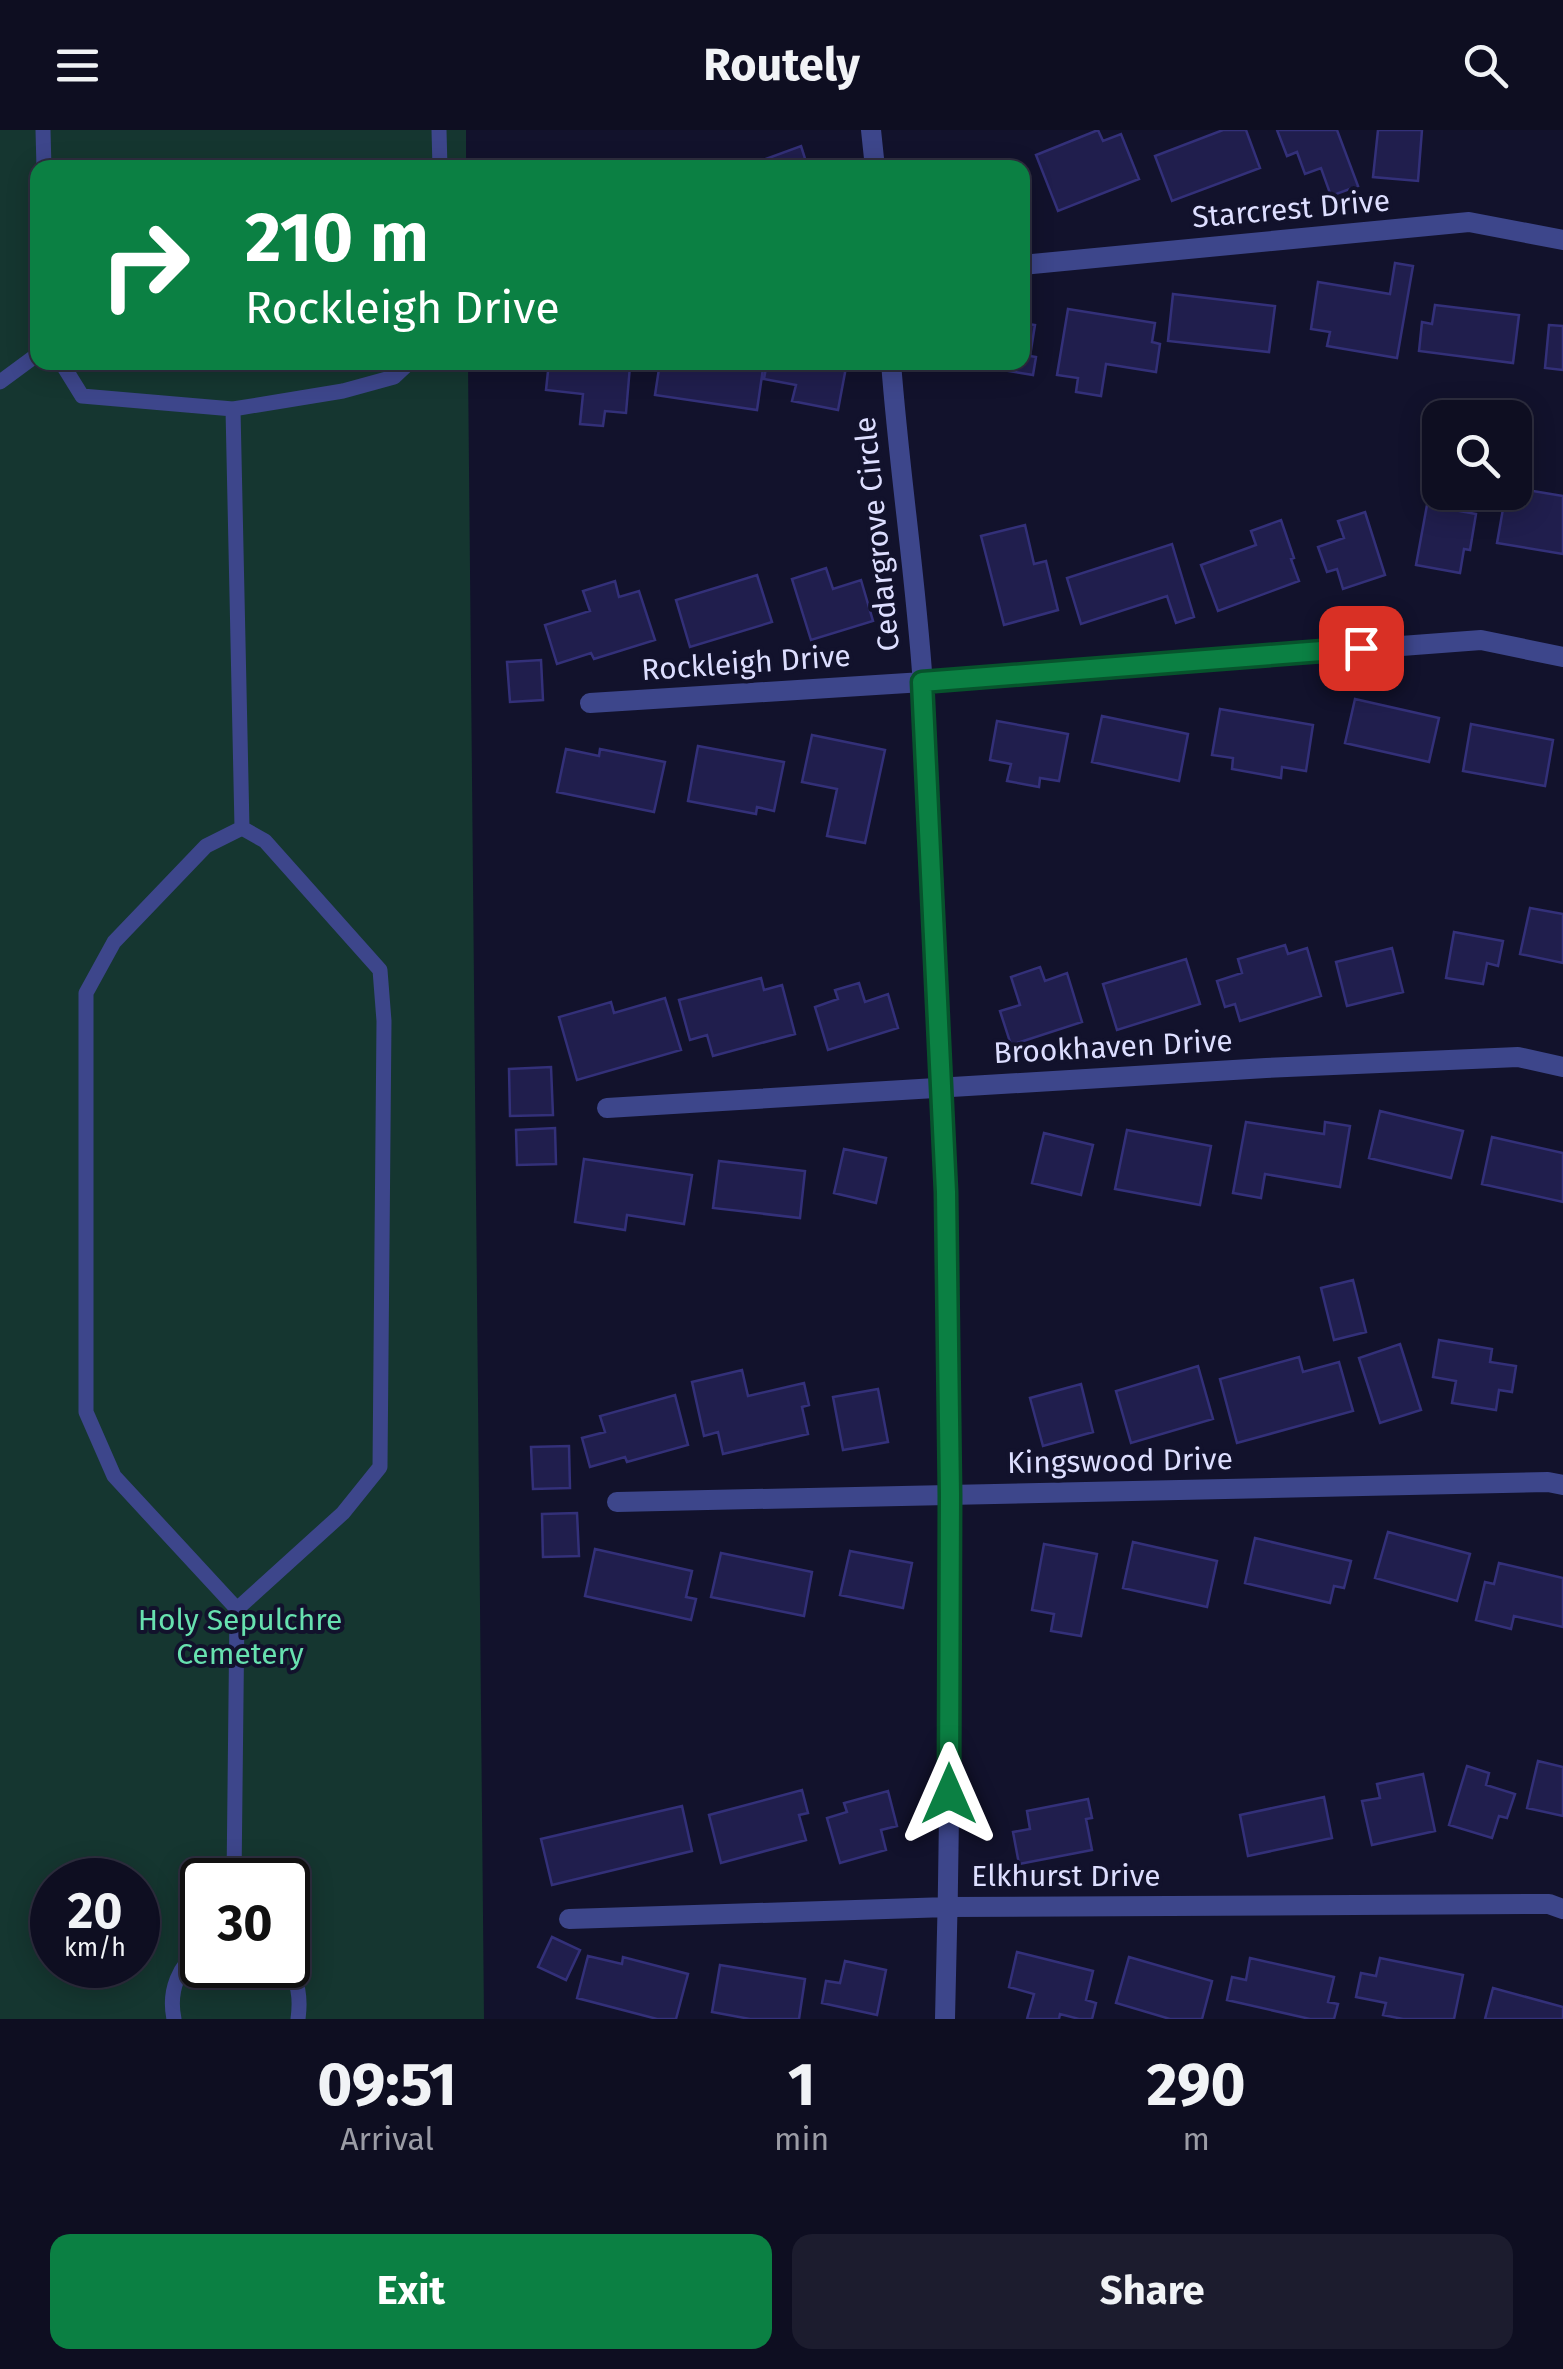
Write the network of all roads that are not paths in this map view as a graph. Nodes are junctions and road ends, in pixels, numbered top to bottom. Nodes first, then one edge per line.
1 (43, 130) edge
2 (439, 130) edge
3 (872, 130) edge
4 (44, 160) edge
5 (440, 160) edge
6 (874, 160) edge
7 (1563, 240) edge
8 (1030, 263) edge
9 (30, 360) edge
10 (65, 370) edge
11 (401, 370) edge
12 (892, 370) edge
13 (0, 382) edge
14 (233, 410) junction
15 (1563, 657) edge
16 (922, 682) junction
17 (590, 703) dead end
18 (242, 828) junction
19 (1563, 1066) edge
20 (941, 1087) junction
21 (607, 1108) dead end
22 (1563, 1485) edge
23 (950, 1495) junction
24 (617, 1502) dead end
25 (237, 1609) junction
26 (234, 1858) edge
27 (948, 1907) junction
28 (1563, 1909) edge
29 (568, 1919) dead end
30 (180, 1973) edge
31 (299, 1988) edge
32 (174, 2019) edge
33 (298, 2019) edge
34 (945, 2019) edge

1 - 4 lane
2 - 5 lane
3 - 6 street
7 - 8 street, Starcrest Drive
9 - 13 lane
10 - 14 lane
11 - 14 lane
12 - 16 street, Cedargrove Circle
14 - 18 lane
15 - 16 street, Rockleigh Drive
16 - 17 street, Rockleigh Drive
16 - 20 street, Cedargrove Circle
18 - 25 lane
18 - 25 lane
19 - 20 street, Brookhaven Drive
20 - 21 street, Brookhaven Drive
20 - 23 street, Cedargrove Circle
22 - 23 street, Kingswood Drive
23 - 24 street, Kingswood Drive
23 - 27 street, Cedargrove Circle
25 - 26 lane
27 - 28 street, Elkhurst Drive
27 - 29 street, Elkhurst Drive
27 - 34 street, Cedargrove Circle
30 - 32 lane
31 - 33 lane

